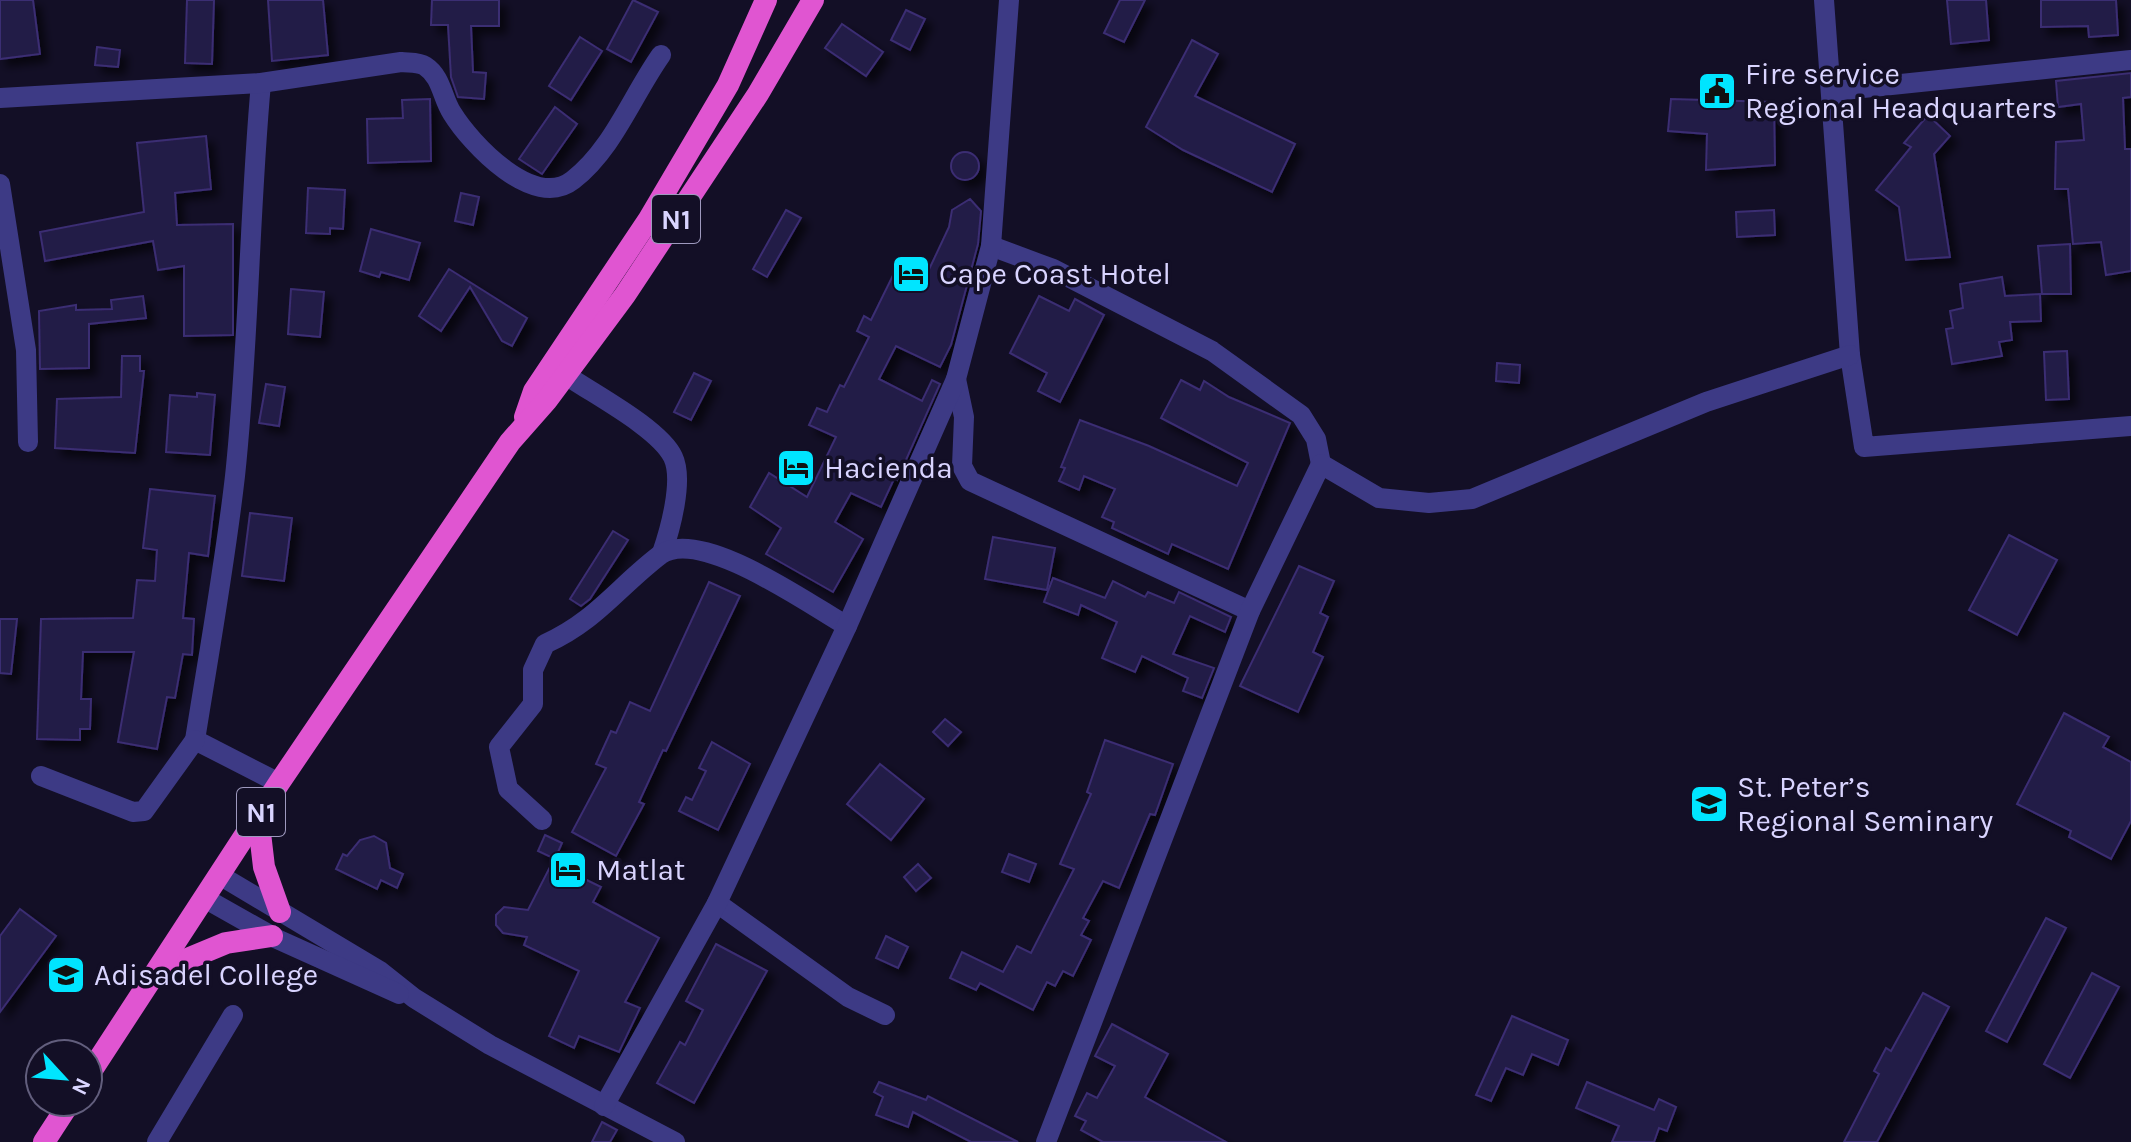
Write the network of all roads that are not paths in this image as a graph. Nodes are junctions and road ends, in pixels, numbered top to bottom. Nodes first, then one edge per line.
1 (766, 0) edge
2 (813, 0) edge
3 (1009, 0) edge
4 (1824, 0) edge
5 (661, 55) dead end
6 (2131, 60) edge
7 (261, 83) junction
8 (1834, 91) junction
9 (0, 98) edge
10 (0, 184) edge
11 (991, 246) junction
12 (1850, 355) junction
13 (566, 375) junction
14 (956, 379) junction
15 (522, 425) junction
16 (2131, 426) edge
17 (28, 442) dead end
18 (1321, 464) junction
19 (662, 553) junction
20 (1250, 611) junction
21 (847, 626) junction
22 (195, 740) junction
23 (41, 776) dead end
24 (279, 783) junction
25 (258, 816) junction
26 (542, 820) dead end
27 (221, 876) junction
28 (206, 899) junction
29 (717, 903) junction
30 (280, 912) junction
31 (272, 936) junction
32 (160, 970) junction
33 (414, 998) junction
34 (233, 1015) dead end
35 (885, 1015) dead end
36 (104, 1052) edge
37 (604, 1106) junction
38 (60, 1118) edge
39 (44, 1142) edge
40 (157, 1142) edge
41 (675, 1142) edge
42 (1046, 1142) edge

1 - 15 highway, N1
2 - 13 highway, N1
3 - 11 street
4 - 8 street
5 - 7 street
6 - 8 street
7 - 9 street
7 - 22 street
8 - 12 street
10 - 17 street
11 - 14 street
11 - 18 street
12 - 16 street
12 - 18 street
13 - 15 highway, N1
13 - 19 street
14 - 20 street
14 - 21 street
15 - 24 highway, N1
18 - 20 street
19 - 21 street
19 - 26 street
20 - 42 street
21 - 29 street
22 - 23 street
22 - 24 street
24 - 25 highway, N1
25 - 27 highway, N1
25 - 30 highway
27 - 28 highway, N1
27 - 30 street
28 - 31 street
28 - 32 highway, N1
29 - 35 street
29 - 37 street
30 - 33 street
31 - 32 highway
31 - 33 street
32 - 36 highway, N1
33 - 37 street
34 - 40 street
37 - 41 street
38 - 39 highway

